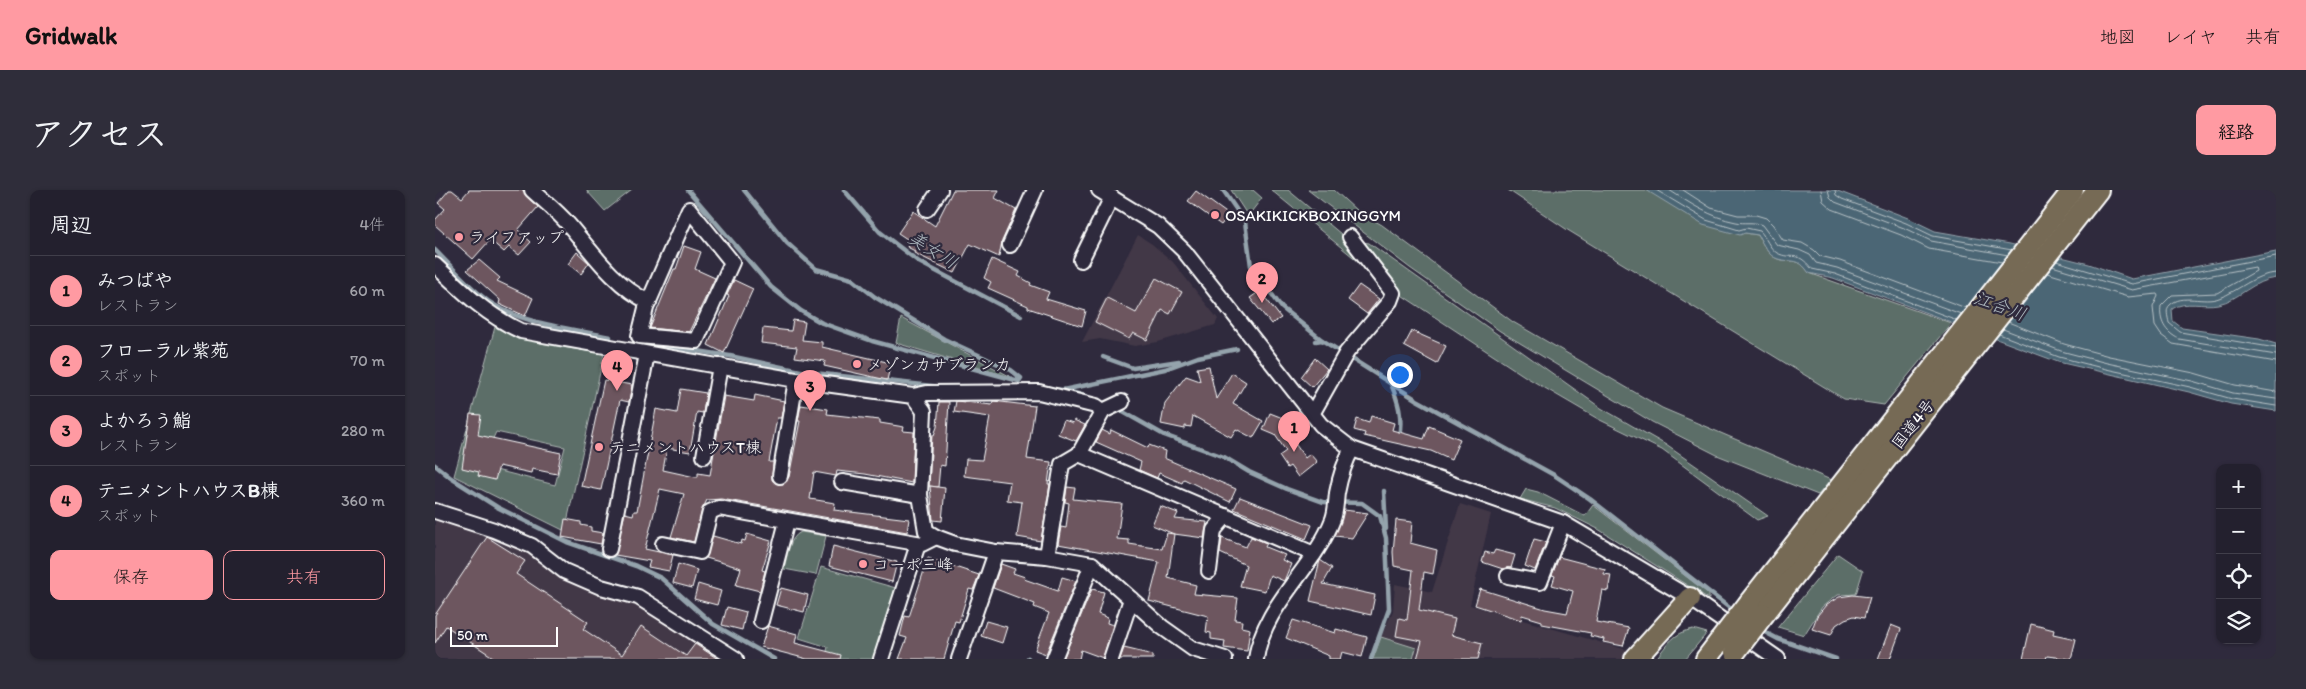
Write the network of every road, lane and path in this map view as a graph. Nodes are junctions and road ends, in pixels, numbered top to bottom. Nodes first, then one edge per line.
1 (532, 190) edge
2 (940, 190) edge
3 (1035, 190) edge
4 (1099, 190) edge
5 (2073, 190) edge
6 (2099, 190) edge
7 (1112, 197) junction
8 (927, 209) dead end
9 (1350, 237) dead end
10 (1010, 245) dead end
11 (1081, 260) dead end
12 (435, 264) edge
13 (649, 302) junction
14 (639, 336) junction
15 (641, 353) junction
16 (720, 366) junction
17 (796, 380) junction
18 (913, 396) junction
19 (1122, 402) dead end
20 (1106, 410) junction
21 (1311, 414) junction
22 (1352, 450) junction
23 (1079, 454) junction
24 (704, 456) dead end
25 (780, 476) dead end
26 (842, 482) dead end
27 (920, 495) junction
28 (1839, 504) junction
29 (435, 511) edge
30 (1226, 516) junction
31 (787, 521) junction
32 (1563, 522) junction
33 (936, 537) junction
34 (663, 544) dead end
35 (918, 544) junction
36 (609, 549) dead end
37 (996, 552) junction
38 (1313, 554) junction
39 (1047, 556) junction
40 (1092, 564) junction
41 (1209, 571) dead end
42 (1508, 576) dead end
43 (1690, 598) junction
44 (1131, 599) junction
45 (761, 621) dead end
46 (1728, 651) edge
47 (736, 659) edge
48 (881, 659) edge
49 (959, 659) edge
50 (1054, 659) edge
51 (1111, 659) edge
52 (1225, 659) edge
53 (1256, 659) edge
54 (1635, 659) edge
55 (1706, 659) edge
56 (1778, 659) edge

1 - 13 street
2 - 8 street
3 - 10 street
4 - 7 street
5 - 28 highway, 国道4号
6 - 28 highway, 国道4号
7 - 11 street
7 - 21 street
9 - 21 street
12 - 15 street
13 - 14 street
13 - 14 street
14 - 15 street
15 - 16 street
15 - 36 street
16 - 17 street
16 - 24 street
17 - 18 street
17 - 25 street
18 - 20 street
18 - 27 street
19 - 20 street
20 - 23 street
21 - 22 street
22 - 32 street
22 - 38 street
23 - 30 street
23 - 39 street
26 - 27 street
27 - 33 street
28 - 46 highway, 国道4号, bridge
29 - 47 street
30 - 38 street
30 - 41 street
31 - 34 street
31 - 35 street
31 - 45 street
32 - 42 street
32 - 43 street
33 - 35 street
33 - 37 street
35 - 48 street
37 - 39 street
37 - 49 street
38 - 53 street
39 - 40 street
40 - 44 street
40 - 50 street
43 - 54 highway
43 - 56 street
44 - 51 street
44 - 52 street
46 - 55 highway, 国道4号

